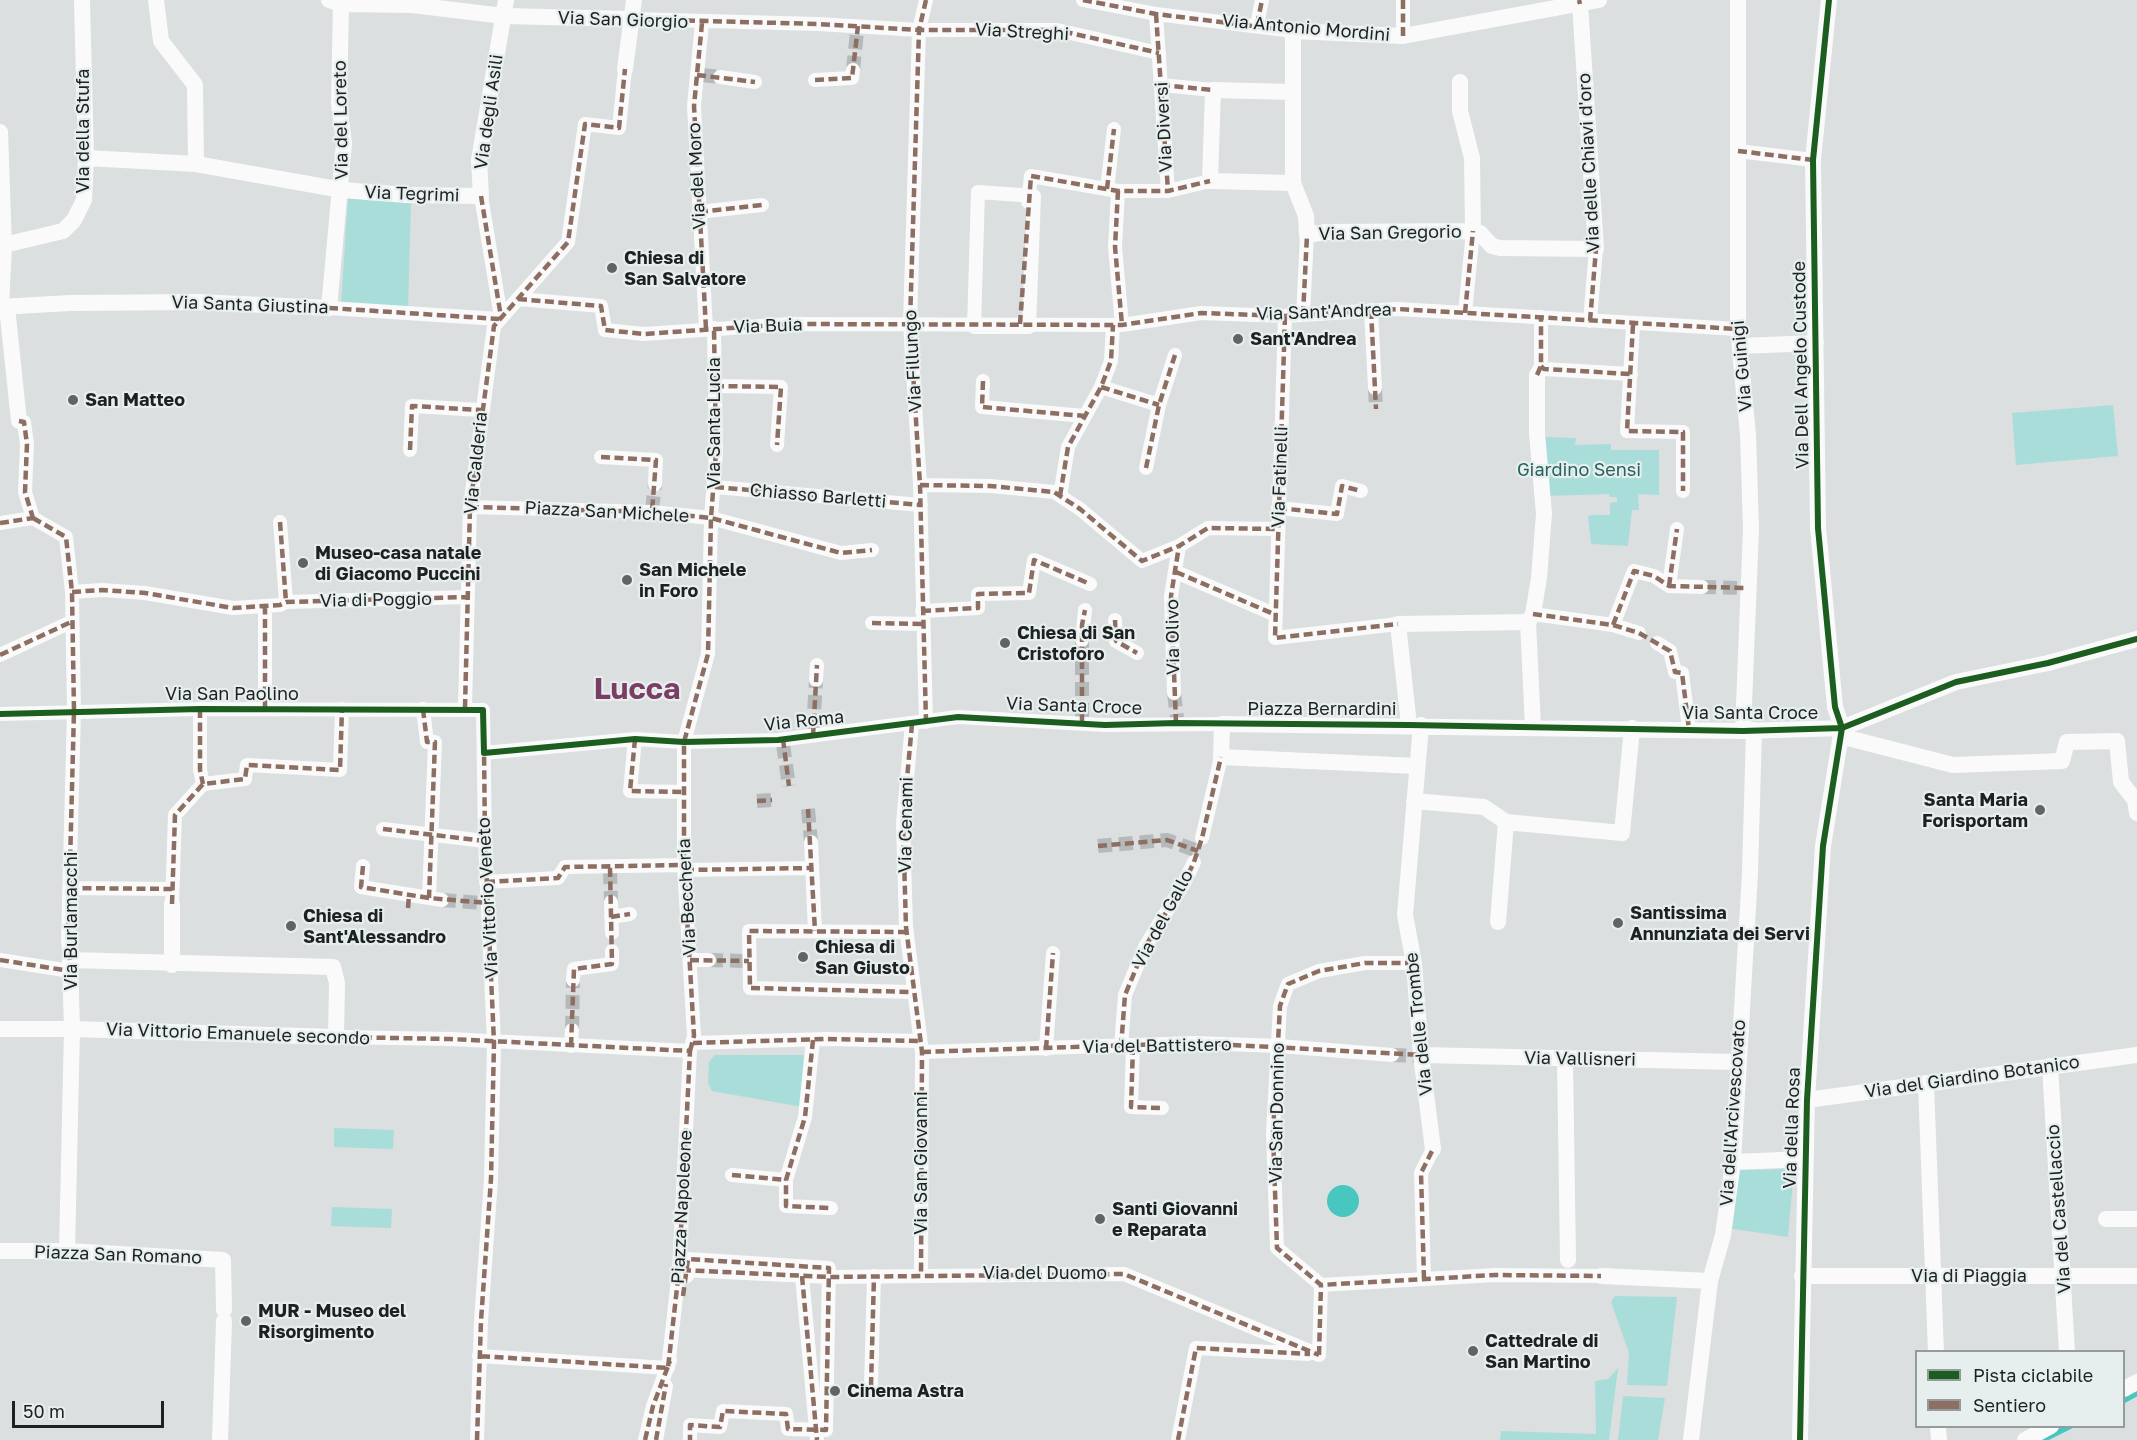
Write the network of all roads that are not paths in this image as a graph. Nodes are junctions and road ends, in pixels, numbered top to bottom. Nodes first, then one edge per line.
1 (82, 0) edge
2 (156, 0) edge
3 (634, 0) edge
4 (926, 0) edge
5 (1083, 0) edge
6 (1262, 0) edge
7 (1403, 0) edge
8 (1599, 0) edge
9 (1738, 0) edge
10 (1829, 0) edge
11 (335, 2) edge
12 (412, 2) edge
13 (1579, 2) edge
14 (505, 8) edge
15 (1156, 14) junction
16 (632, 19) junction
17 (702, 22) junction
18 (1257, 25) junction
19 (919, 30) junction
20 (1293, 31) junction
21 (1403, 36) junction
22 (1159, 52) junction
23 (625, 69) joint
24 (853, 70) dead end
25 (720, 77) tunnel mouth
26 (815, 80) dead end
27 (755, 82) dead end
28 (1460, 82) dead end
29 (1161, 85) junction
30 (1213, 90) junction
31 (1292, 92) junction
32 (1113, 129) dead end
33 (0, 132) edge
34 (1738, 151) junction
35 (86, 158) junction
36 (1813, 160) junction
37 (196, 165) junction
38 (1210, 181) junction
39 (1293, 183) junction
40 (342, 190) junction
41 (1112, 190) junction
42 (1168, 191) junction
43 (1028, 195) junction
44 (482, 196) junction
45 (762, 205) dead end
46 (699, 212) junction
47 (1473, 231) junction
48 (1307, 235) junction
49 (4, 245) junction
50 (1596, 249) junction
51 (518, 299) junction
52 (3, 307) edge
53 (329, 308) junction
54 (1371, 310) junction
55 (1465, 313) junction
56 (1303, 315) junction
57 (1285, 316) junction
58 (1541, 317) junction
59 (498, 321) junction
60 (1590, 321) junction
61 (910, 323) junction
62 (1024, 323) junction
63 (973, 324) junction
64 (1118, 325) junction
65 (1633, 325) junction
66 (710, 329) junction
67 (1738, 329) junction
68 (1816, 343) junction
69 (1740, 346) junction
70 (1175, 356) dead end
71 (1539, 370) junction
72 (1630, 374) junction
73 (983, 381) dead end
74 (716, 386) junction
75 (1101, 387) junction
76 (1375, 388) tunnel mouth
77 (1159, 405) junction
78 (481, 410) junction
79 (1085, 416) junction
80 (20, 421) joint
81 (777, 445) dead end
82 (410, 450) dead end
83 (601, 457) dead end
84 (1146, 468) dead end
85 (655, 484) tunnel mouth
86 (920, 485) junction
87 (715, 487) junction
88 (1361, 490) dead end
89 (1683, 491) dead end
90 (1060, 496) junction
91 (921, 505) junction
92 (470, 507) junction
93 (1278, 508) junction
94 (33, 518) junction
95 (711, 518) junction
96 (280, 522) dead end
97 (0, 523) edge
98 (1278, 529) junction
99 (1677, 529) dead end
100 (1179, 546) junction
101 (872, 550) dead end
102 (1176, 572) junction
103 (1090, 584) dead end
104 (1669, 586) junction
105 (1702, 587) tunnel mouth
106 (72, 592) junction
107 (467, 597) junction
108 (286, 602) junction
109 (265, 606) junction
110 (1085, 610) dead end
111 (1276, 615) junction
112 (922, 617) junction
113 (1530, 618) junction
114 (1115, 620) dead end
115 (71, 622) junction
116 (872, 623) dead end
117 (1398, 624) junction
118 (1613, 625) junction
119 (1639, 633) dead end
120 (2137, 639) edge
121 (1082, 640) tunnel mouth
122 (1657, 643) dead end
123 (1137, 653) dead end
124 (0, 655) edge
125 (817, 665) dead end
126 (816, 680) tunnel mouth
127 (1174, 693) tunnel mouth
128 (465, 708) junction
129 (200, 709) junction
130 (265, 709) junction
131 (342, 709) junction
132 (423, 709) junction
133 (74, 711) junction
134 (0, 714) edge
135 (919, 723) junction
136 (1222, 724) junction
137 (1415, 725) junction
138 (1533, 727) junction
139 (1632, 728) junction
140 (1689, 729) junction
141 (1748, 730) junction
142 (1841, 732) junction
143 (634, 739) junction
144 (684, 742) junction
145 (484, 753) junction
146 (1221, 757) junction
147 (1416, 766) junction
148 (203, 784) junction
149 (684, 792) junction
150 (1414, 801) junction
151 (2137, 813) edge
152 (1506, 822) junction
153 (383, 829) dead end
154 (431, 836) junction
155 (1202, 838) dead end
156 (484, 841) junction
157 (811, 842) tunnel mouth
158 (1194, 862) dead end
159 (363, 866) dead end
160 (811, 866) junction
161 (685, 867) junction
162 (486, 882) junction
163 (69, 888) junction
164 (172, 892) junction
165 (630, 914) dead end
166 (1498, 922) dead end
167 (907, 930) junction
168 (815, 931) junction
169 (612, 933) dead end
170 (612, 951) dead end
171 (1053, 953) dead end
172 (0, 960) edge
173 (690, 960) junction
174 (709, 960) tunnel mouth
175 (1414, 963) junction
176 (167, 964) junction
177 (70, 965) junction
178 (573, 980) dead end
179 (913, 992) junction
180 (0, 1029) edge
181 (72, 1029) junction
182 (572, 1030) tunnel mouth
183 (336, 1037) junction
184 (813, 1040) junction
185 (494, 1043) junction
186 (571, 1046) junction
187 (1127, 1046) junction
188 (1279, 1046) junction
189 (692, 1047) junction
190 (921, 1047) junction
191 (1046, 1049) junction
192 (1392, 1055) tunnel mouth
193 (1419, 1055) junction
194 (2137, 1055) edge
195 (1565, 1060) junction
196 (1738, 1062) junction
197 (2049, 1066) junction
198 (1926, 1083) junction
199 (1807, 1100) junction
200 (1162, 1108) dead end
201 (1433, 1149) joint
202 (1805, 1159) junction
203 (1733, 1162) junction
204 (732, 1175) dead end
205 (786, 1180) junction
206 (831, 1208) dead end
207 (2106, 1219) dead end
208 (2137, 1219) edge
209 (0, 1251) edge
210 (67, 1251) junction
211 (1568, 1260) dead end
212 (684, 1270) junction
213 (921, 1275) junction
214 (802, 1276) junction
215 (874, 1276) junction
216 (1601, 1276) joint
217 (1802, 1276) junction
218 (1933, 1276) junction
219 (2063, 1276) junction
220 (2137, 1276) edge
221 (829, 1277) junction
222 (1424, 1279) junction
223 (1710, 1281) junction
224 (1321, 1285) junction
225 (1936, 1350) edge
226 (2067, 1350) edge
227 (1319, 1355) junction
228 (479, 1356) junction
229 (668, 1368) junction
230 (871, 1386) dead end
231 (1800, 1413) junction
232 (2047, 1428) edge
233 (817, 1435) edge
234 (220, 1440) edge
235 (477, 1440) edge
236 (645, 1440) edge
237 (656, 1440) edge
238 (690, 1440) edge
239 (1178, 1440) edge
240 (1691, 1440) edge
241 (1792, 1440) edge
242 (1800, 1440) edge
243 (2025, 1440) edge

1 - 35 street, Via della Stufa
2 - 37 street
3 - 16 street
4 - 19 street, Via Fillungo
5 - 15 street, Via Antonio Mordini
6 - 18 street
7 - 21 street
8 - 13 street, Via Antonio Mordini
9 - 34 street, Via Guinigi
10 - 36 street, Via Dell Angelo Custode
11 - 12 street, Via San Giorgio
11 - 40 street, Via del Loreto
12 - 14 street, Via San Giorgio
13 - 21 street, Via Antonio Mordini
13 - 50 street, Via delle Chiavi d'oro
14 - 16 street, Via San Giorgio
14 - 44 street, Via degli Asili
15 - 18 street, Via Antonio Mordini
15 - 22 street, Via Diversi
16 - 17 street, Via San Giorgio
16 - 23 street
17 - 19 street, Via San Giorgio
17 - 46 street, Via del Moro
18 - 20 street, Via Antonio Mordini
19 - 22 street, Via Streghi
19 - 61 street, Via Fillungo
20 - 21 street, Via Antonio Mordini
20 - 31 street
22 - 29 street, Via Diversi
23 - 51 street
24 - 26 street
25 - 27 street
28 - 47 street
29 - 30 street
29 - 42 street, Via Diversi
30 - 31 street
30 - 38 street
31 - 39 street
32 - 41 street
33 - 49 street
34 - 36 street
34 - 67 street, Via Guinigi
35 - 37 street, Via Tegrimi
35 - 49 street, Via della Stufa
36 - 68 street, Via Dell Angelo Custode
37 - 40 street, Via Tegrimi
38 - 39 street
38 - 42 street
39 - 48 street
40 - 44 street, Via Tegrimi
40 - 53 street, Via del Loreto
41 - 42 street, Via Diversi
41 - 43 street, Via Diversi
41 - 64 street
43 - 62 street
43 - 63 street
44 - 59 street, Via degli Asili
45 - 46 street
46 - 66 street, Via del Moro
47 - 48 street, Via San Gregorio
47 - 50 street, Via San Gregorio
47 - 55 street, Via San Gregorio
48 - 56 street
49 - 52 street
50 - 60 street, Via delle Chiavi d'oro
51 - 59 street
51 - 66 street, Via Buia
52 - 53 street, Via Santa Giustina
52 - 80 street
53 - 59 street, Via Santa Giustina
54 - 55 street, Via Sant'Andrea
54 - 56 street, Via Sant'Andrea
54 - 76 street
55 - 58 street, Via Sant'Andrea
56 - 57 street, Via Sant'Andrea
57 - 64 street, Via Sant'Andrea
57 - 93 street, Via Fatinelli
58 - 60 street, Via Sant'Andrea
58 - 71 street
59 - 78 street, Via Calderia
60 - 65 street, Via Sant'Andrea
61 - 63 street
61 - 66 street, Via Buia
61 - 86 street, Via Fillungo
62 - 63 street, Via Sant'Andrea
62 - 64 street, Via Sant'Andrea
64 - 75 street
65 - 67 street, Via Sant'Andrea
65 - 72 street
66 - 74 street, Via Santa Lucia
67 - 69 street, Via Guinigi
68 - 69 street
68 - 142 street, Via Dell Angelo Custode
69 - 141 street, Via Guinigi
70 - 77 street
71 - 72 street
71 - 113 street
72 - 89 street
73 - 79 street
74 - 81 street
74 - 87 street, Via Santa Lucia
75 - 77 street
75 - 79 street
77 - 84 street
78 - 82 street
78 - 92 street, Via Calderia
79 - 90 street
80 - 94 street
83 - 85 street
86 - 90 street
86 - 91 street, Via Fillungo
87 - 91 street, Chiasso Barletti
87 - 95 street, Via Santa Lucia
88 - 93 street
90 - 100 street
91 - 112 street, Via Fillungo
92 - 95 street, Piazza San Michele
92 - 107 street, Via Calderia
93 - 98 street, Via Fatinelli
94 - 97 street
94 - 106 street, Via Burlamacchi
95 - 101 street
95 - 144 street, Piazza San Michele
96 - 108 street
98 - 100 street
98 - 111 street, Via Fatinelli
99 - 104 street
100 - 102 street, Via Olivo
102 - 111 street
102 - 127 street, Via Olivo
103 - 112 street
104 - 105 street
104 - 118 street
106 - 109 street, Via di Poggio
106 - 115 street, Via Burlamacchi
107 - 108 street, Via di Poggio
107 - 128 street, Via Calderia
108 - 109 street, Via di Poggio
109 - 130 street
110 - 121 street
111 - 117 street, Via Fatinelli
112 - 116 street
112 - 135 street, Via Fillungo
113 - 117 street
113 - 118 street
113 - 138 street
114 - 123 street
115 - 124 street
115 - 133 street, Via Burlamacchi
117 - 137 street, Via delle Trombe
118 - 119 street
120 - 142 street, Via Santa Croce
122 - 140 street
125 - 126 street
128 - 132 street, Via San Paolino
128 - 145 street, Via Vittorio Veneto
129 - 130 street, Via San Paolino
129 - 133 street, Via San Paolino
129 - 148 street
130 - 131 street, Via San Paolino
131 - 132 street, Via San Paolino
131 - 148 street
132 - 154 street
133 - 134 street, Via San Paolino
133 - 163 street, Via Burlamacchi
135 - 136 street, Via Santa Croce
135 - 144 street, Via Roma
135 - 167 street, Via Cenami
136 - 137 street, Piazza Bernardini
136 - 146 street, Piazza Bernardini
137 - 138 street, Via Santa Croce
137 - 147 street, Via delle Trombe
138 - 139 street, Via Santa Croce
139 - 140 street, Via Santa Croce
139 - 152 street
140 - 141 street, Via Santa Croce
141 - 142 street, Via Santa Croce
141 - 196 street, Via dell'Arcivescovato
142 - 151 street
142 - 199 street, Via della Rosa
143 - 144 street
143 - 145 street
143 - 149 street
144 - 149 street, Via Beccheria
145 - 156 street, Via Vittorio Veneto
146 - 147 street
146 - 155 street
147 - 150 street, Via delle Trombe
148 - 164 street
149 - 161 street, Via Beccheria
150 - 152 street
150 - 175 street, Via delle Trombe
152 - 166 street
153 - 154 street
154 - 156 street
154 - 159 street
156 - 162 street, Via Vittorio Veneto
157 - 160 street
158 - 187 street, Via del Gallo
160 - 161 street
160 - 168 street
161 - 162 street
161 - 173 street, Via Beccheria
162 - 185 street, Via Vittorio Veneto
163 - 164 street
163 - 177 street, Via Burlamacchi
164 - 176 street
165 - 169 street
167 - 168 street
167 - 179 street, Via Cenami
168 - 179 street
170 - 178 street
171 - 191 street
172 - 177 street
173 - 174 street
173 - 189 street, Via Beccheria
175 - 188 street, Via San Donnino
175 - 193 street, Via delle Trombe
176 - 177 street
176 - 183 street
177 - 181 street, Via Burlamacchi
179 - 190 street, Via San Giovanni
180 - 181 street, Via Vittorio Emanuele secondo
181 - 183 street, Via Vittorio Emanuele secondo
181 - 210 street, Via Burlamacchi
182 - 186 street
183 - 185 street, Via Vittorio Emanuele secondo
184 - 189 street, Via del Battistero
184 - 190 street, Via del Battistero
184 - 205 street
185 - 186 street
185 - 228 street
186 - 189 street
187 - 188 street, Via del Battistero
187 - 191 street, Via del Battistero
187 - 200 street, Via del Gallo
188 - 192 street, Via del Battistero
188 - 224 street, Via San Donnino
189 - 212 street, Piazza Napoleone
190 - 191 street, Via del Battistero
190 - 213 street, Via San Giovanni
193 - 195 street, Via Vallisneri
193 - 201 street, Via delle Trombe
194 - 197 street, Via del Giardino Botanico
195 - 196 street, Via Vallisneri
195 - 211 street
196 - 203 street, Via dell'Arcivescovato
197 - 198 street, Via del Giardino Botanico
197 - 219 street, Via del Castellaccio
198 - 199 street, Via del Giardino Botanico
198 - 218 street
199 - 202 street, Via della Rosa
201 - 222 street, Via delle Trombe
202 - 203 street
202 - 217 street, Via della Rosa
203 - 223 street, Via dell'Arcivescovato
204 - 205 street
205 - 206 street
207 - 208 street
209 - 210 street, Piazza San Romano
210 - 234 street, Piazza San Romano
212 - 214 street, Via del Duomo
212 - 221 street
212 - 229 street, Piazza Napoleone
213 - 215 street, Via del Duomo
213 - 227 street, Via del Duomo
214 - 221 street, Via del Duomo
214 - 233 street
215 - 221 street, Via del Duomo
215 - 230 street
216 - 222 street
216 - 223 street
217 - 218 street, Via di Piaggia
217 - 231 street, Via della Rosa
218 - 219 street, Via di Piaggia
218 - 225 street
219 - 220 street, Via di Piaggia
219 - 226 street, Via del Castellaccio
221 - 233 street
222 - 224 street
223 - 240 street, Via dell'Arcivescovato
224 - 227 street
227 - 239 street
228 - 229 street
228 - 235 street
229 - 236 street
229 - 237 street
231 - 241 street
231 - 242 street
232 - 243 street
233 - 238 street

